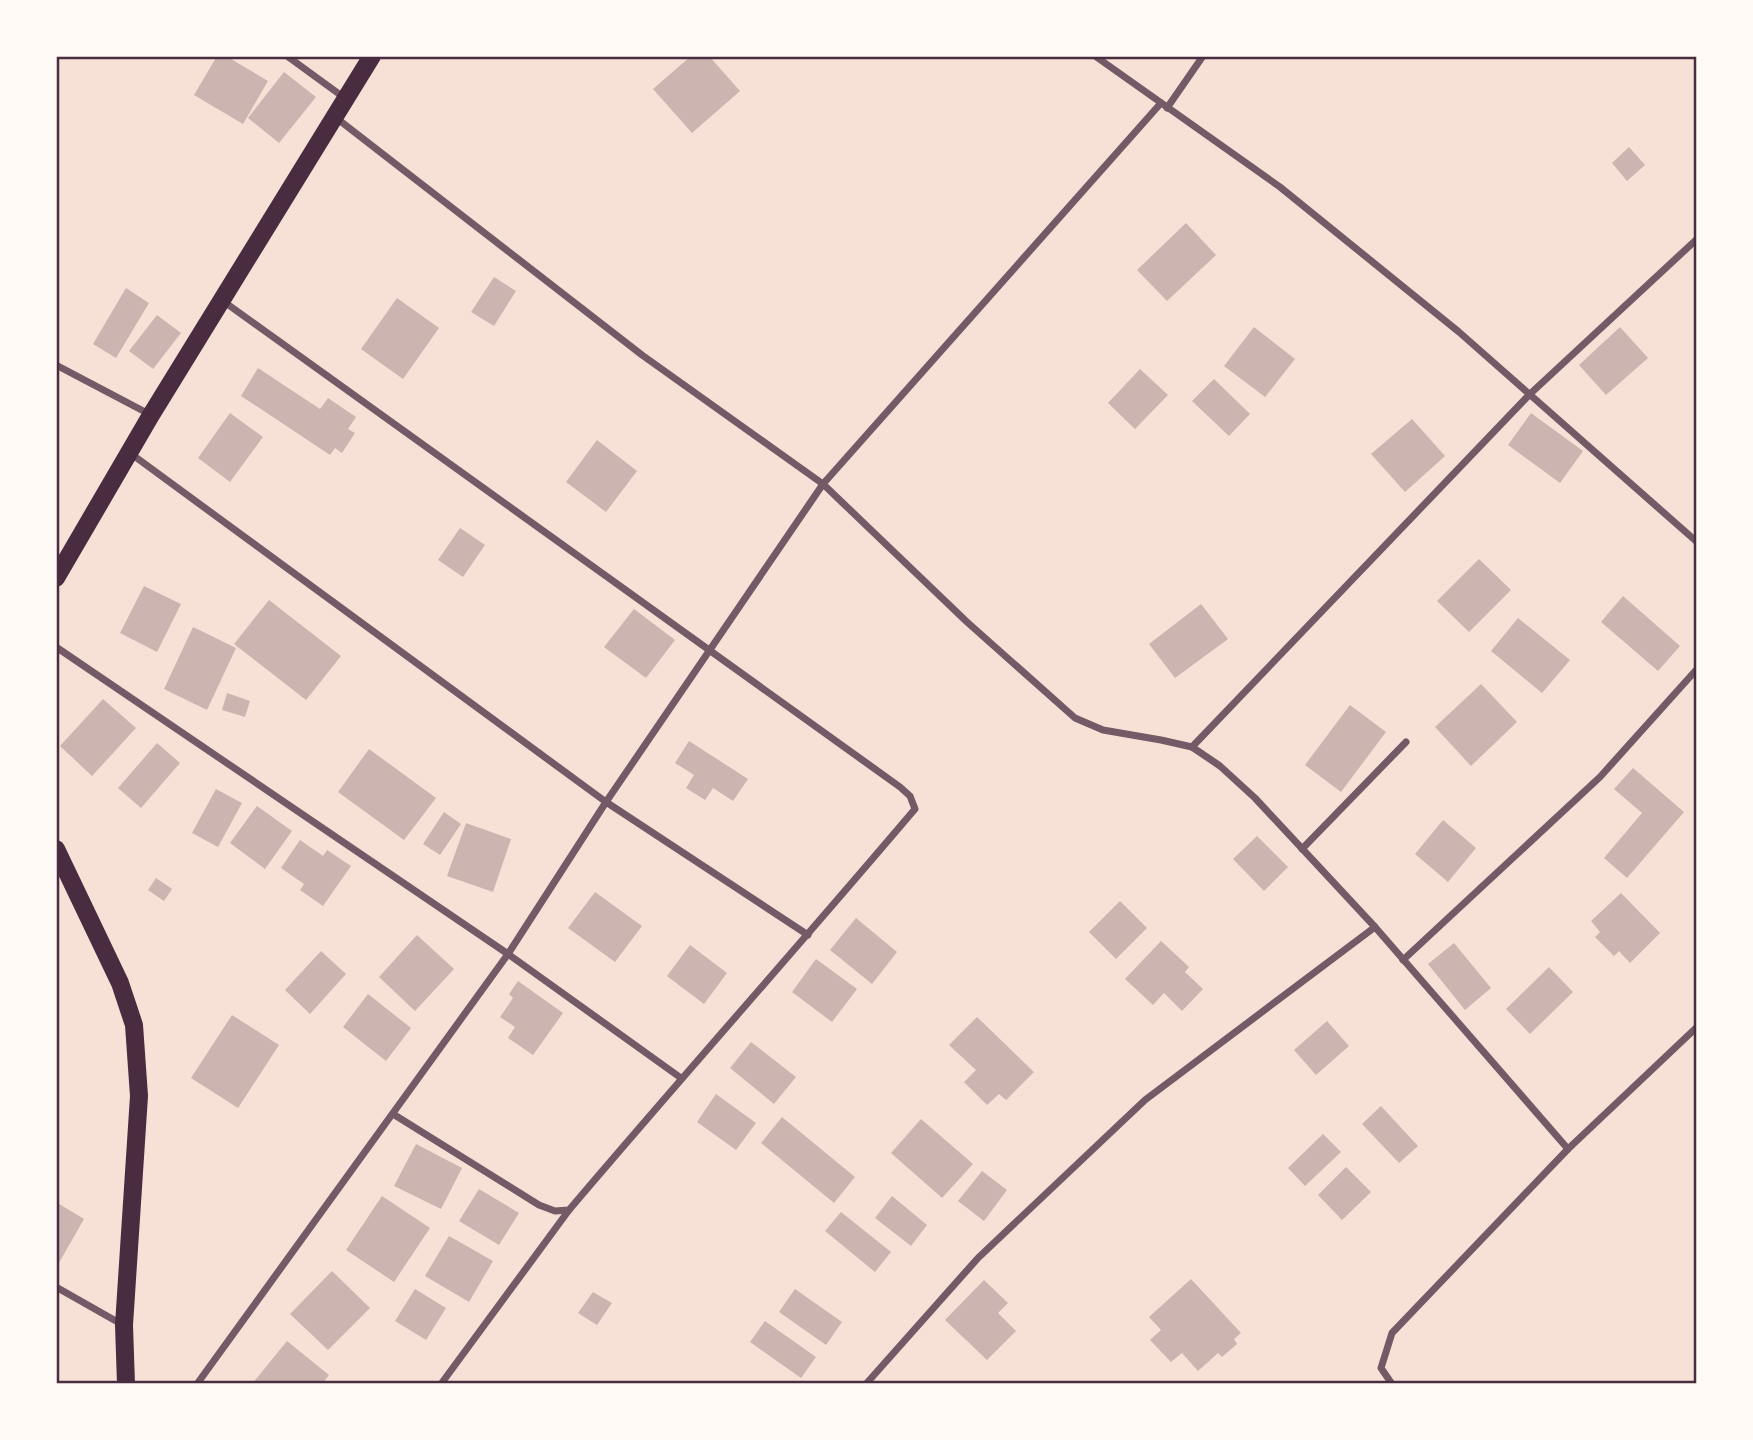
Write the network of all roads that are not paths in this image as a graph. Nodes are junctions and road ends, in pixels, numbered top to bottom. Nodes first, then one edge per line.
1 (286, 56) edge
2 (372, 56) edge
3 (1094, 56) edge
4 (1203, 56) edge
5 (346, 99) junction
6 (1164, 105) junction
7 (334, 117) junction
8 (1697, 239) edge
9 (222, 300) junction
10 (56, 365) edge
11 (1530, 394) junction
12 (151, 415) junction
13 (130, 452) junction
14 (822, 484) junction
15 (1697, 542) edge
16 (56, 578) edge
17 (56, 647) edge
18 (709, 652) junction
19 (1697, 669) edge
20 (1406, 742) dead end
21 (1192, 747) junction
22 (606, 802) junction
23 (56, 849) edge
24 (1302, 849) junction
25 (1375, 928) junction
26 (808, 935) junction
27 (508, 954) junction
28 (1403, 960) junction
29 (1697, 1027) edge
30 (681, 1078) junction
31 (393, 1114) junction
32 (1568, 1149) junction
33 (569, 1210) junction
34 (56, 1287) edge
35 (124, 1325) junction
36 (126, 1384) edge
37 (197, 1384) edge
38 (441, 1384) edge
39 (866, 1384) edge
40 (1392, 1384) edge

1 - 5 street
2 - 5 main road
3 - 6 street
4 - 6 street
5 - 7 main road
6 - 11 street
6 - 14 street
7 - 9 main road
7 - 14 street
8 - 11 street
9 - 12 main road
9 - 18 street
10 - 12 street
11 - 15 street
11 - 21 street
12 - 13 main road
13 - 16 main road
13 - 22 street
14 - 18 street
14 - 21 street
17 - 27 street
18 - 22 street
18 - 26 street
19 - 28 street
20 - 24 street
21 - 24 street
22 - 26 street
22 - 27 street
23 - 35 main road
24 - 25 street
25 - 28 street
25 - 39 street
26 - 30 street
27 - 30 street
27 - 31 street
28 - 32 street
29 - 32 street
30 - 33 street
31 - 33 street
31 - 37 street
32 - 40 street
33 - 38 street
34 - 35 street
35 - 36 main road

